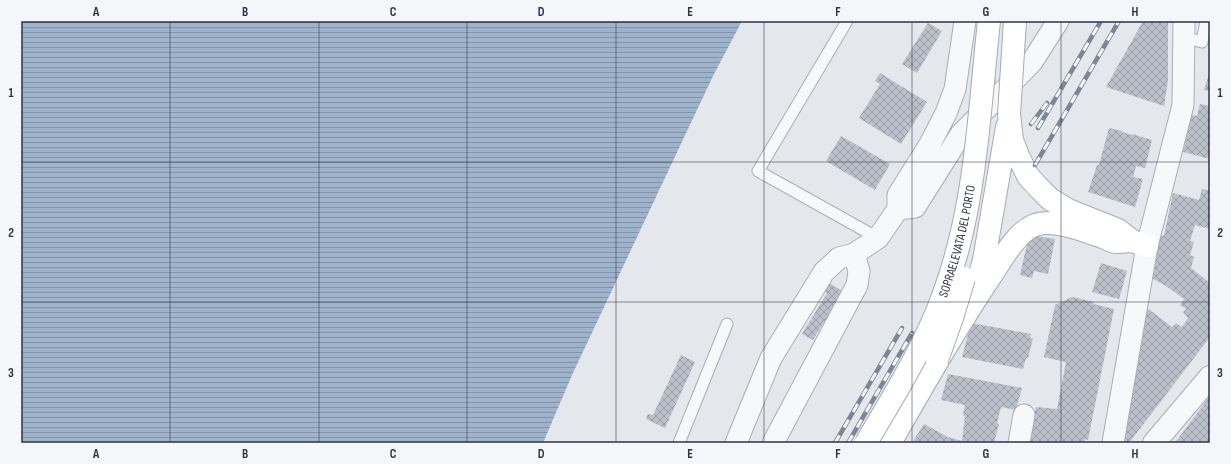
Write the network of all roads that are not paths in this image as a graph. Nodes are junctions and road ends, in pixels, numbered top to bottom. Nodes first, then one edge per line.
1 (847, 21) edge
2 (965, 21) edge
3 (989, 21) edge
4 (1001, 21) edge
5 (1015, 21) edge
6 (1058, 21) edge
7 (1206, 21) edge
8 (1184, 29) edge
9 (1009, 114) junction
10 (898, 210) junction
11 (878, 238) junction
12 (1140, 243) junction
13 (854, 254) junction
14 (970, 307) junction
15 (727, 324) dead end
16 (937, 360) junction
17 (1210, 377) edge
18 (1024, 415) dead end
19 (679, 443) edge
20 (736, 443) edge
21 (773, 443) edge
22 (866, 443) edge
23 (890, 443) edge
24 (1019, 443) edge
25 (1112, 443) edge
26 (1154, 443) edge

1 - 11 lane
2 - 10 street
3 - 22 main road, SOPRAELEVATA DEL PORTO, bridge
4 - 16 main road, SOPRAELEVATA DEL PORTO, bridge
5 - 9 main road, bridge
6 - 10 street
7 - 8 lane
8 - 12 street
9 - 12 main road
9 - 14 main road
10 - 11 street
11 - 13 street
12 - 14 main road
12 - 25 street
13 - 20 street
13 - 21 street
14 - 16 main road
15 - 19 lane
16 - 23 main road
17 - 26 street
18 - 24 street

